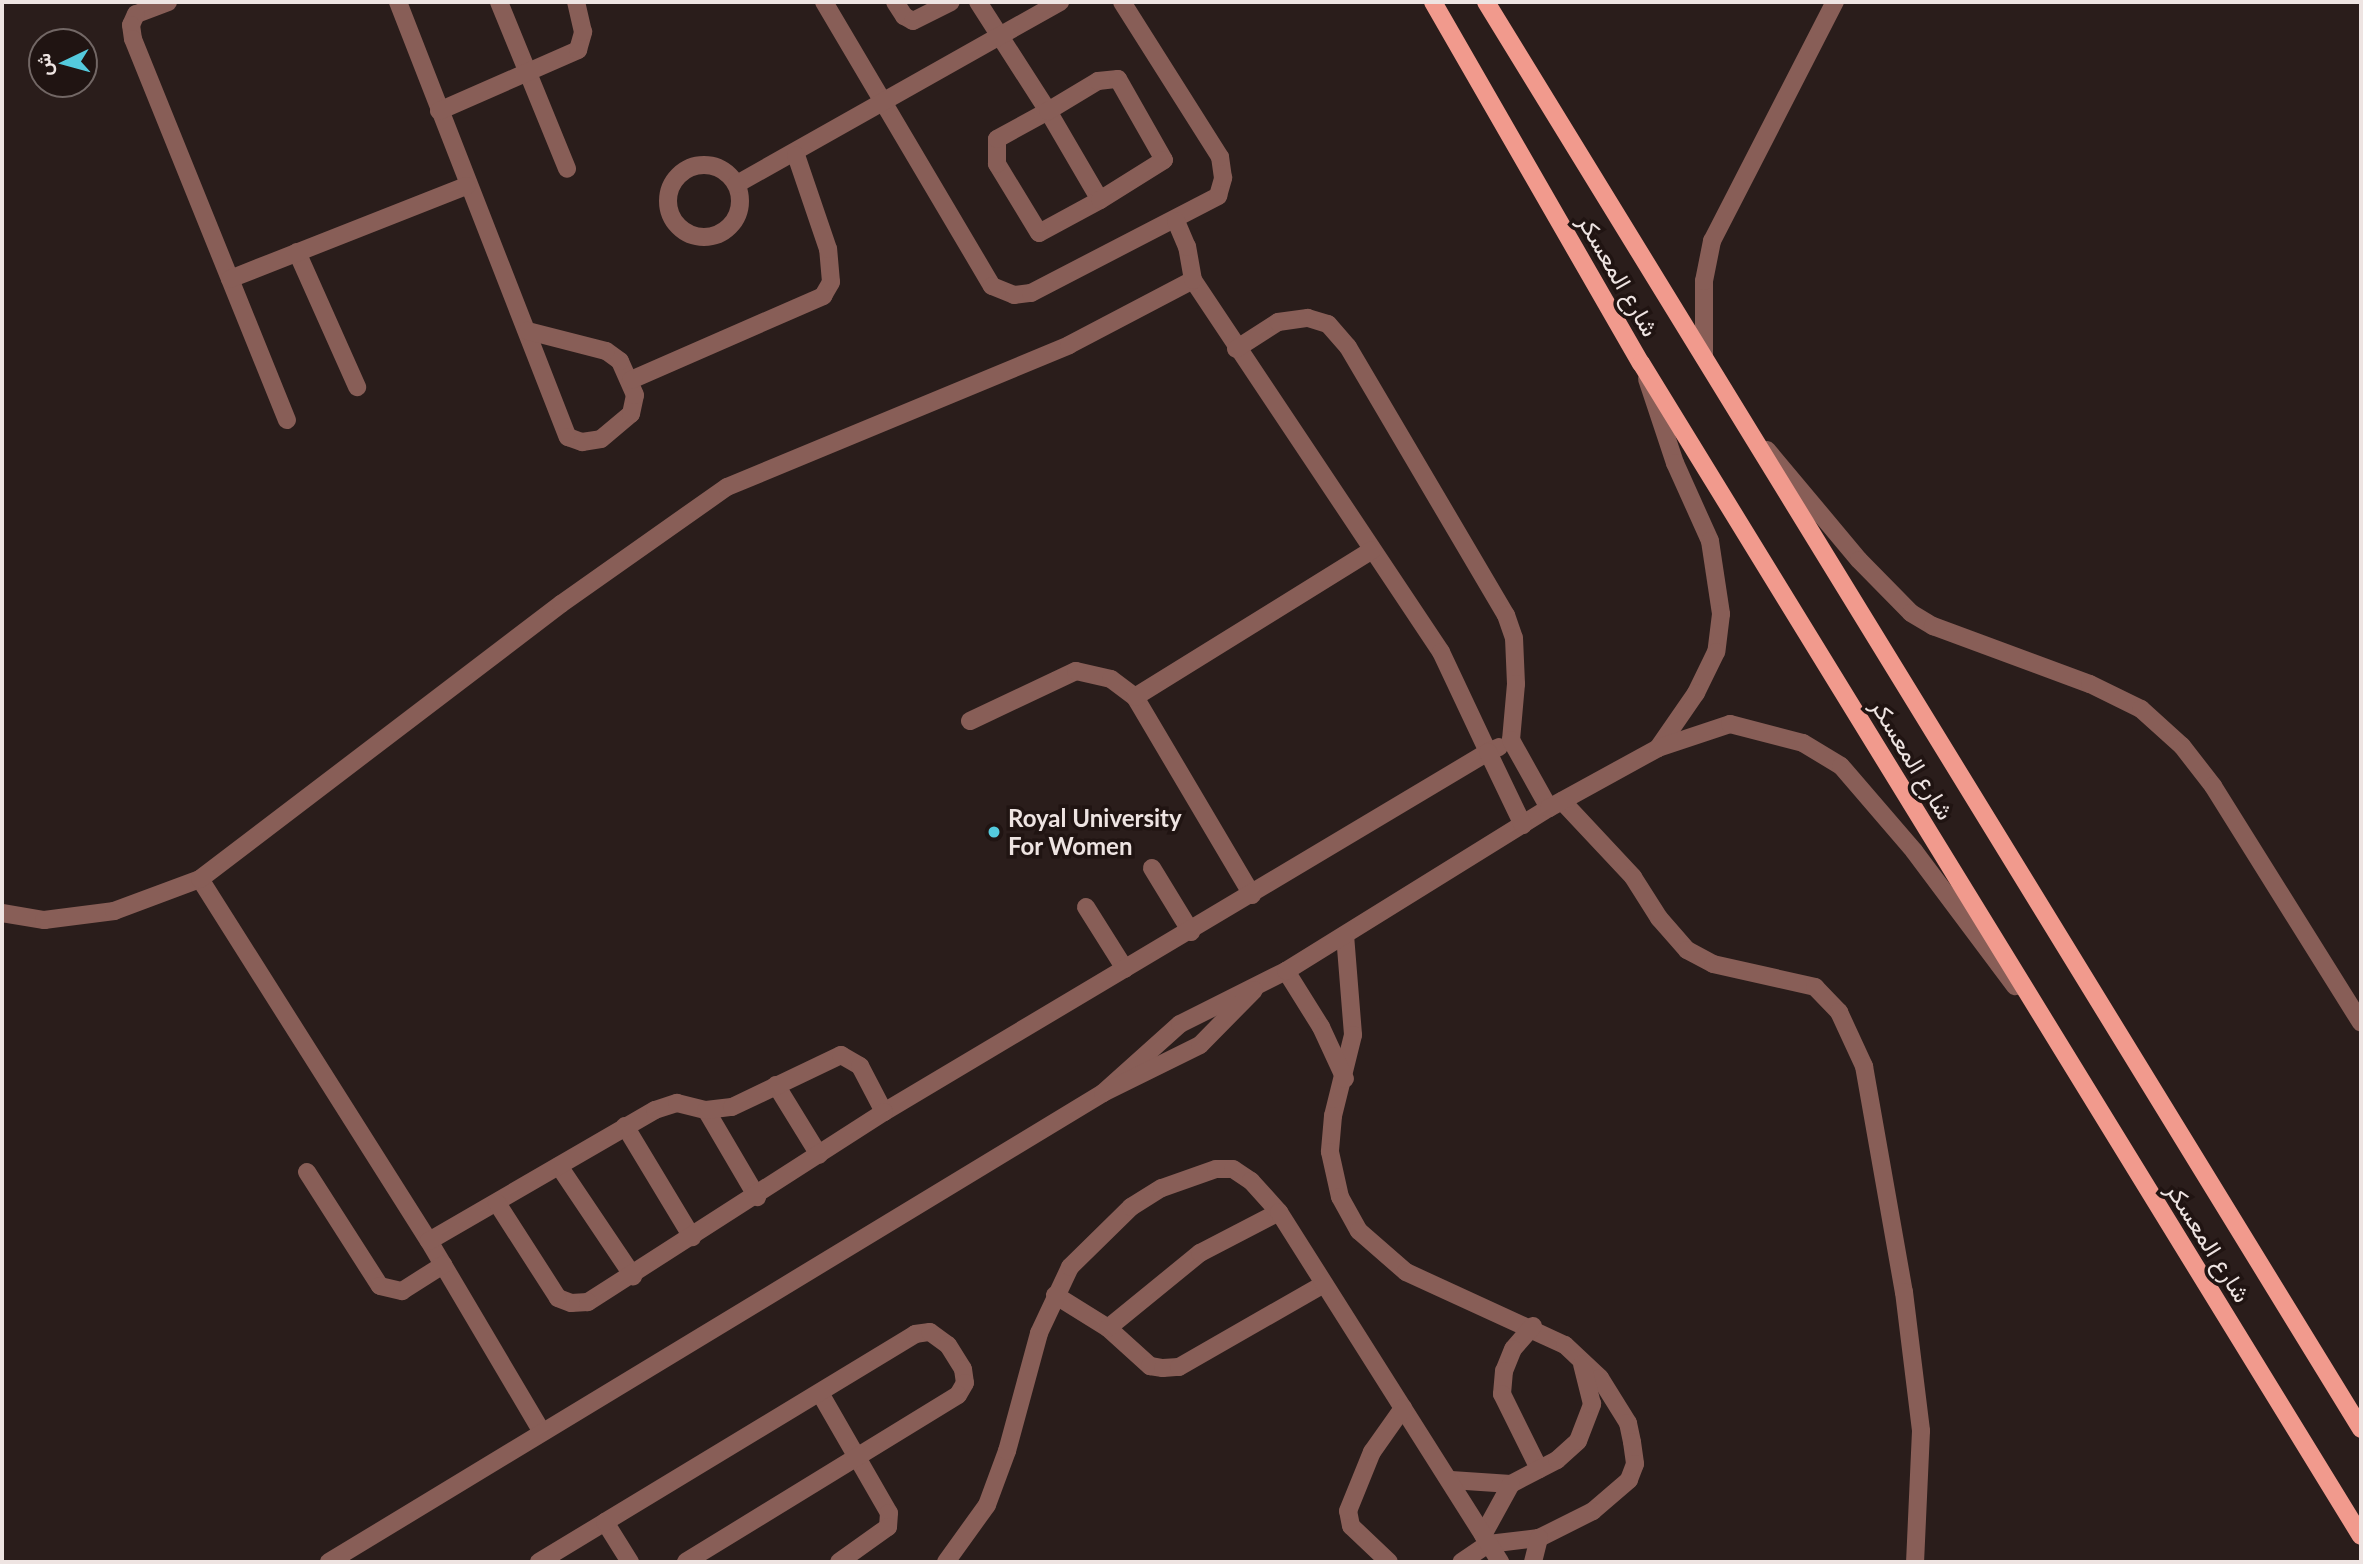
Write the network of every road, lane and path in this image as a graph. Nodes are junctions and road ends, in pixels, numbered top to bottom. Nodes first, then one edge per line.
1 (168, 2) edge
2 (398, 2) edge
3 (499, 2) edge
4 (576, 2) edge
5 (824, 2) edge
6 (895, 2) edge
7 (951, 2) edge
8 (978, 2) edge
9 (1060, 2) edge
10 (1122, 2) edge
11 (1433, 2) edge
12 (1486, 2) edge
13 (1835, 2) edge
14 (998, 35) junction
15 (528, 74) junction
16 (884, 102) junction
17 (439, 111) junction
18 (1048, 111) junction
19 (796, 155) junction
20 (567, 169) dead end
21 (737, 184) junction
22 (467, 186) junction
23 (1100, 200) junction
24 (1176, 222) junction
25 (297, 252) junction
26 (230, 279) junction
27 (1193, 280) junction
28 (528, 331) junction
29 (1236, 349) junction
30 (1704, 357) junction
31 (1642, 363) junction
32 (631, 380) junction
33 (357, 387) dead end
34 (288, 420) dead end
35 (1749, 428) junction
36 (1372, 550) junction
37 (1135, 697) junction
38 (970, 721) dead end
39 (1511, 740) junction
40 (1658, 748) junction
41 (1488, 752) junction
42 (1555, 805) junction
43 (1523, 825) junction
44 (1152, 868) dead end
45 (200, 878) junction
46 (1252, 895) junction
47 (1086, 907) dead end
48 (2, 913) edge
49 (1191, 932) junction
50 (1345, 935) junction
51 (1125, 970) junction
52 (1286, 971) junction
53 (1262, 983) junction
54 (2361, 1023) edge
55 (2045, 1025) junction
56 (1345, 1079) junction
57 (776, 1085) junction
58 (1103, 1093) junction
59 (706, 1110) junction
60 (884, 1112) junction
61 (625, 1126) junction
62 (819, 1155) junction
63 (559, 1166) junction
64 (307, 1172) dead end
65 (757, 1197) junction
66 (497, 1203) junction
67 (1279, 1212) junction
68 (692, 1237) junction
69 (429, 1241) junction
70 (443, 1265) junction
71 (633, 1276) junction
72 (1324, 1283) junction
73 (1055, 1295) junction
74 (1533, 1326) junction
75 (1108, 1328) junction
76 (1582, 1364) junction
77 (820, 1393) junction
78 (1403, 1408) junction
79 (2361, 1429) edge
80 (542, 1432) junction
81 (858, 1457) junction
82 (1539, 1469) junction
83 (1451, 1480) junction
84 (1511, 1484) junction
85 (605, 1522) junction
86 (2361, 1536) edge
87 (1539, 1538) junction
88 (1486, 1540) junction
89 (329, 1562) edge
90 (539, 1562) edge
91 (630, 1562) edge
92 (685, 1562) edge
93 (839, 1562) edge
94 (946, 1562) edge
95 (1388, 1562) edge
96 (1461, 1562) edge
97 (1500, 1562) edge
98 (1533, 1562) edge
99 (1915, 1562) edge

1 - 26 lane
2 - 17 lane
3 - 15 lane
4 - 15 lane
5 - 16 lane
6 - 7 lane
8 - 14 lane
9 - 14 lane
10 - 24 lane
11 - 31 main road, شارع المعسكر
12 - 30 main road, شارع المعسكر
13 - 30 lane
14 - 16 lane
14 - 18 lane
15 - 17 lane
15 - 20 lane
16 - 19 lane
16 - 24 lane
17 - 22 lane
18 - 23 lane
18 - 23 lane
18 - 23 lane
19 - 21 lane
19 - 32 lane
21 - 21 lane
22 - 25 lane
22 - 28 lane
24 - 27 lane
25 - 26 lane
25 - 33 lane
26 - 34 lane
27 - 29 lane
27 - 45 lane
28 - 32 lane
28 - 32 lane
29 - 36 lane
29 - 39 lane
30 - 35 main road, شارع المعسكر
31 - 40 lane
31 - 55 main road, شارع المعسكر
35 - 54 lane
35 - 79 main road, شارع المعسكر
36 - 37 lane
36 - 41 lane
37 - 38 lane
37 - 46 lane
39 - 41 lane
39 - 42 lane
40 - 42 lane
40 - 55 lane
41 - 43 lane
41 - 46 lane
42 - 43 lane
42 - 99 lane
43 - 50 lane
44 - 49 lane
45 - 48 lane
45 - 69 lane
46 - 49 lane
47 - 51 lane
49 - 51 lane
50 - 52 lane
50 - 56 lane
51 - 60 lane
52 - 53 lane
52 - 56 lane
53 - 58 lane
53 - 58 lane
55 - 86 main road, شارع المعسكر
56 - 74 lane
57 - 59 lane
57 - 60 lane
57 - 62 lane
58 - 80 lane
59 - 61 lane
59 - 65 lane
60 - 62 lane
61 - 63 lane
61 - 68 lane
62 - 65 lane
63 - 66 lane
63 - 71 lane
64 - 70 lane
65 - 68 lane
66 - 69 lane
66 - 71 lane
67 - 72 lane
67 - 73 lane
67 - 75 lane
68 - 71 lane
69 - 70 lane
70 - 80 lane
72 - 75 lane
72 - 78 lane
73 - 75 lane
73 - 94 lane
74 - 76 lane
74 - 82 lane
76 - 82 lane
76 - 87 lane
77 - 81 lane
77 - 81 lane
77 - 85 lane
78 - 83 lane
78 - 95 lane
80 - 89 lane
81 - 92 lane
81 - 93 lane
82 - 84 lane
83 - 84 lane
83 - 88 lane
84 - 88 lane
85 - 90 lane
85 - 91 lane
87 - 88 lane
87 - 98 lane
88 - 96 lane
88 - 97 lane

